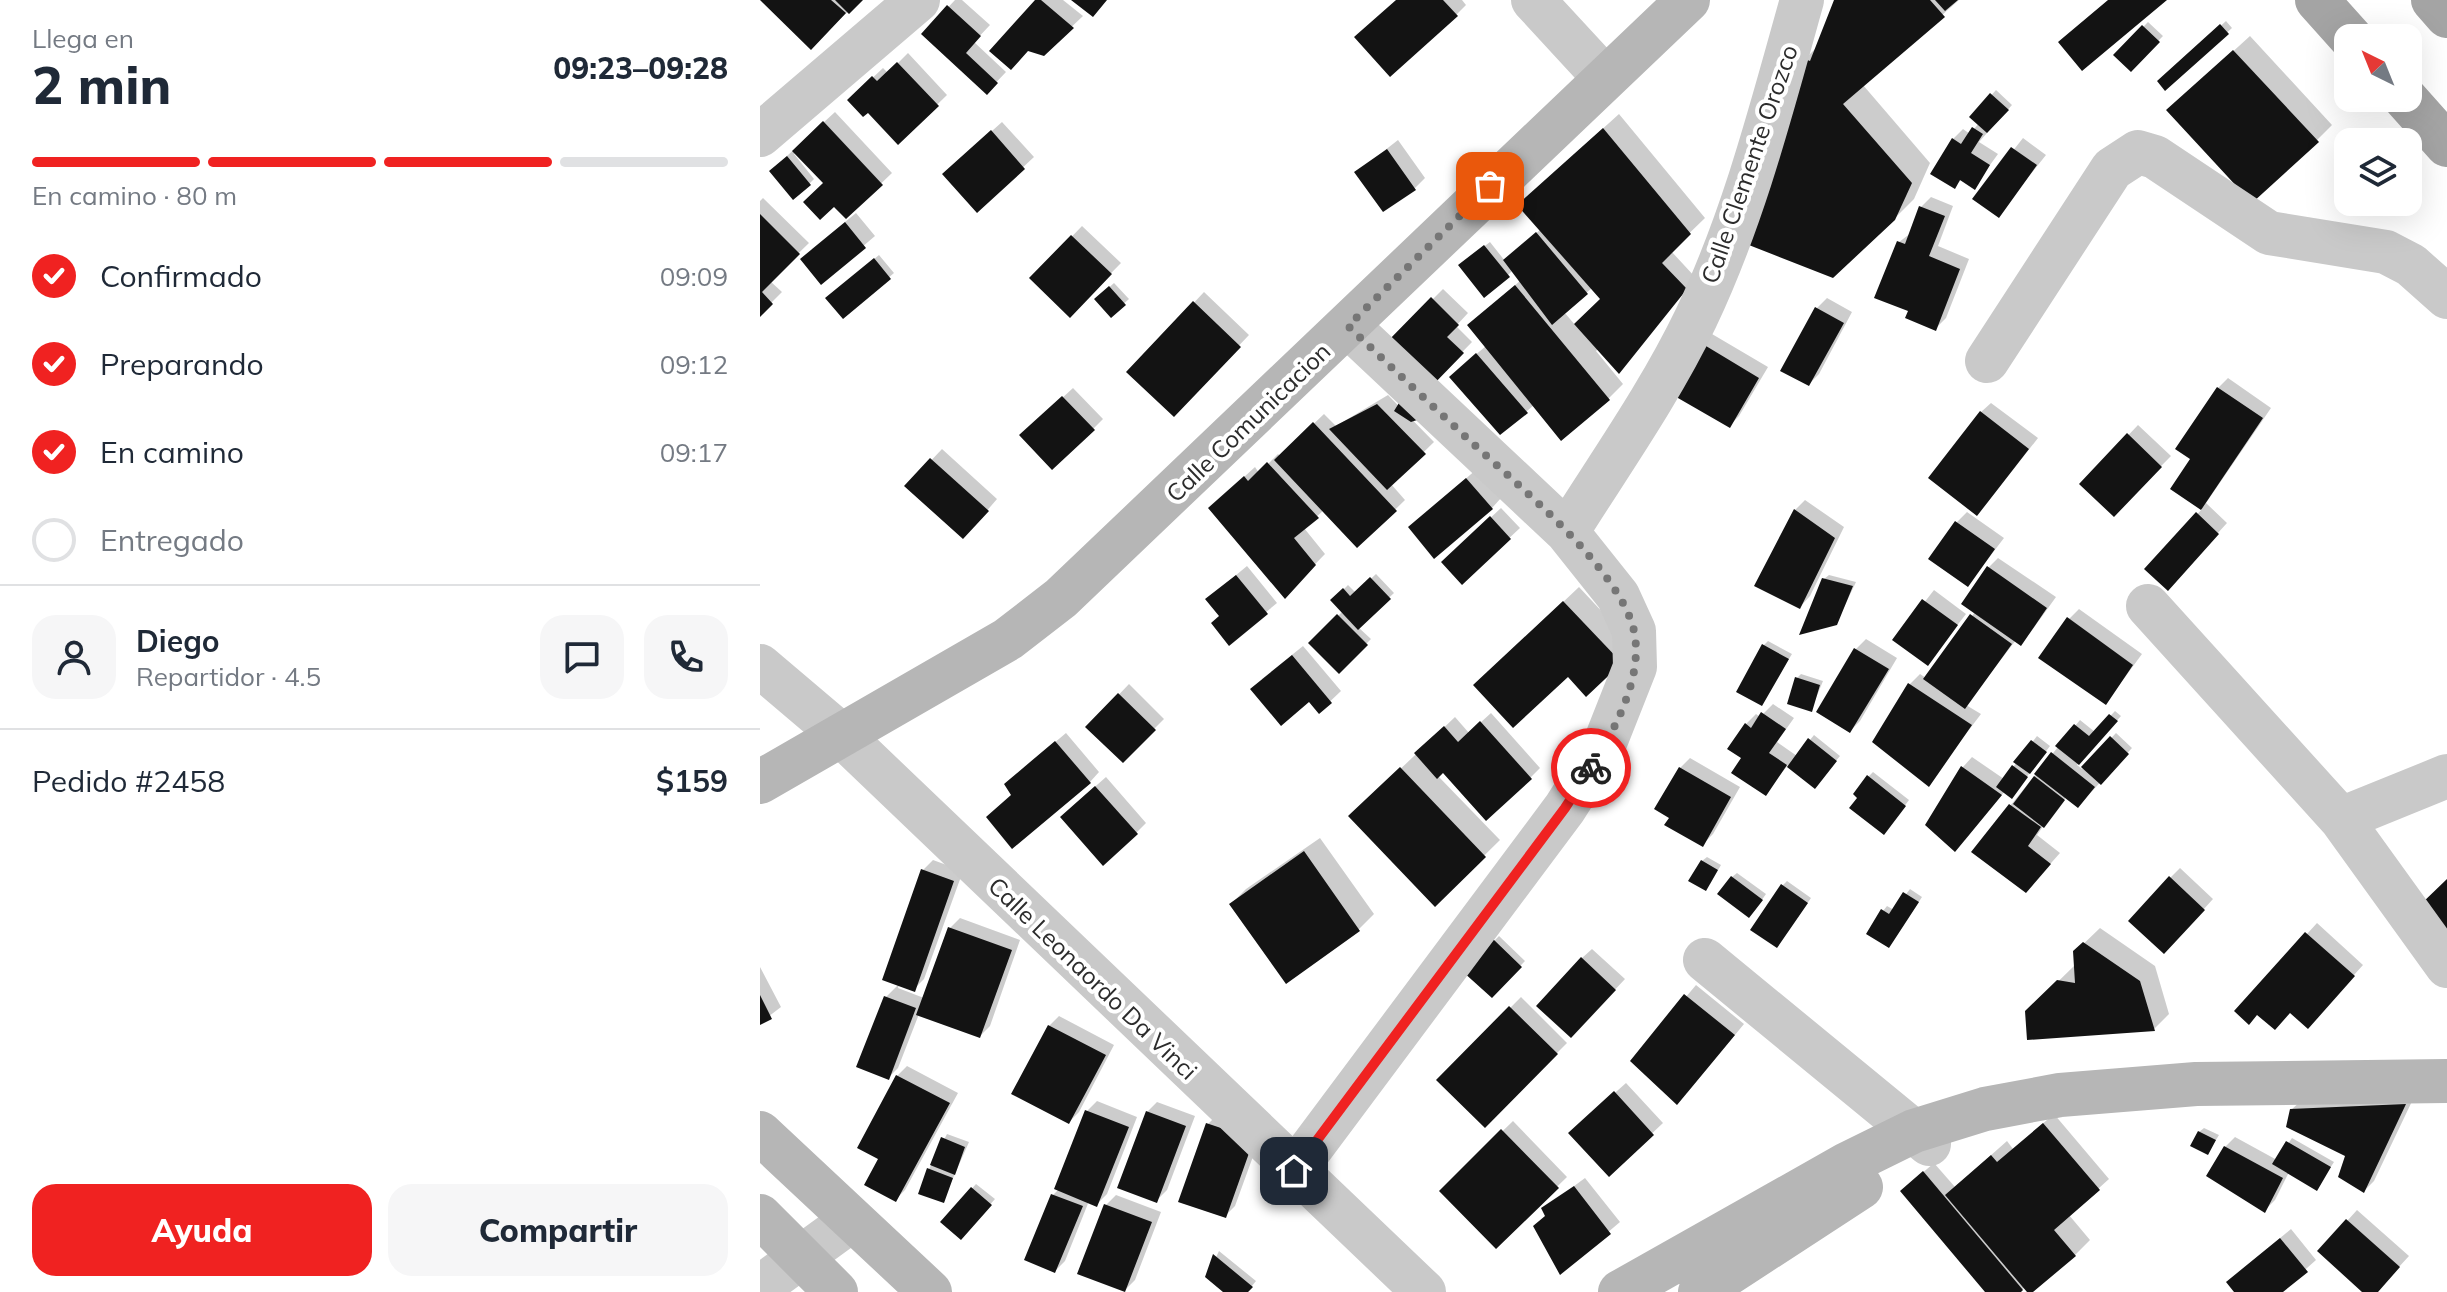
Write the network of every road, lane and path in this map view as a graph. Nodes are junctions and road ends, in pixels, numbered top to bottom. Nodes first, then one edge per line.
1 (918, 0) edge
2 (1533, 0) edge
3 (1688, 0) edge
4 (1802, 0) edge
5 (2317, 0) edge
6 (2433, 0) edge
7 (2447, 16) edge
8 (2338, 24) edge
9 (1604, 77) junction
10 (2418, 112) edge
11 (760, 135) edge
12 (2447, 145) edge
13 (2447, 297) edge
14 (1348, 326) junction
15 (1987, 361) dead end
16 (1567, 532) junction
17 (2148, 606) dead end
18 (760, 666) edge
19 (839, 733) junction
20 (2447, 776) edge
21 (760, 782) edge
22 (2341, 819) junction
23 (1705, 960) dead end
24 (2447, 966) edge
25 (2447, 1081) edge
26 (760, 1133) edge
27 (1921, 1138) junction
28 (1294, 1171) junction
29 (760, 1216) edge
30 (852, 1220) junction
31 (798, 1256) junction
32 (760, 1287) edge
33 (836, 1292) edge
34 (930, 1292) edge
35 (1424, 1292) edge
36 (1620, 1292) edge
37 (1700, 1292) edge

1 - 11 street
2 - 9 street
3 - 9 street, Calle Comunicacion
4 - 16 street, Calle Clemente Orozco
5 - 8 main road
6 - 7 main road
9 - 14 street, Calle Comunicacion
10 - 12 main road
13 - 15 street
14 - 16 street
14 - 19 street, Calle Comunicacion
16 - 28 street
17 - 22 street
18 - 19 street, Calle Leonaordo Da Vinci
19 - 21 street, Calle Comunicacion
19 - 28 street, Calle Leonaordo Da Vinci
20 - 22 street
22 - 24 street
23 - 27 street
25 - 27 street
26 - 30 street
27 - 36 street
27 - 37 street
28 - 35 street, Calle Leonaordo Da Vinci
29 - 31 street
30 - 31 street
30 - 34 street
31 - 32 street
31 - 33 street

